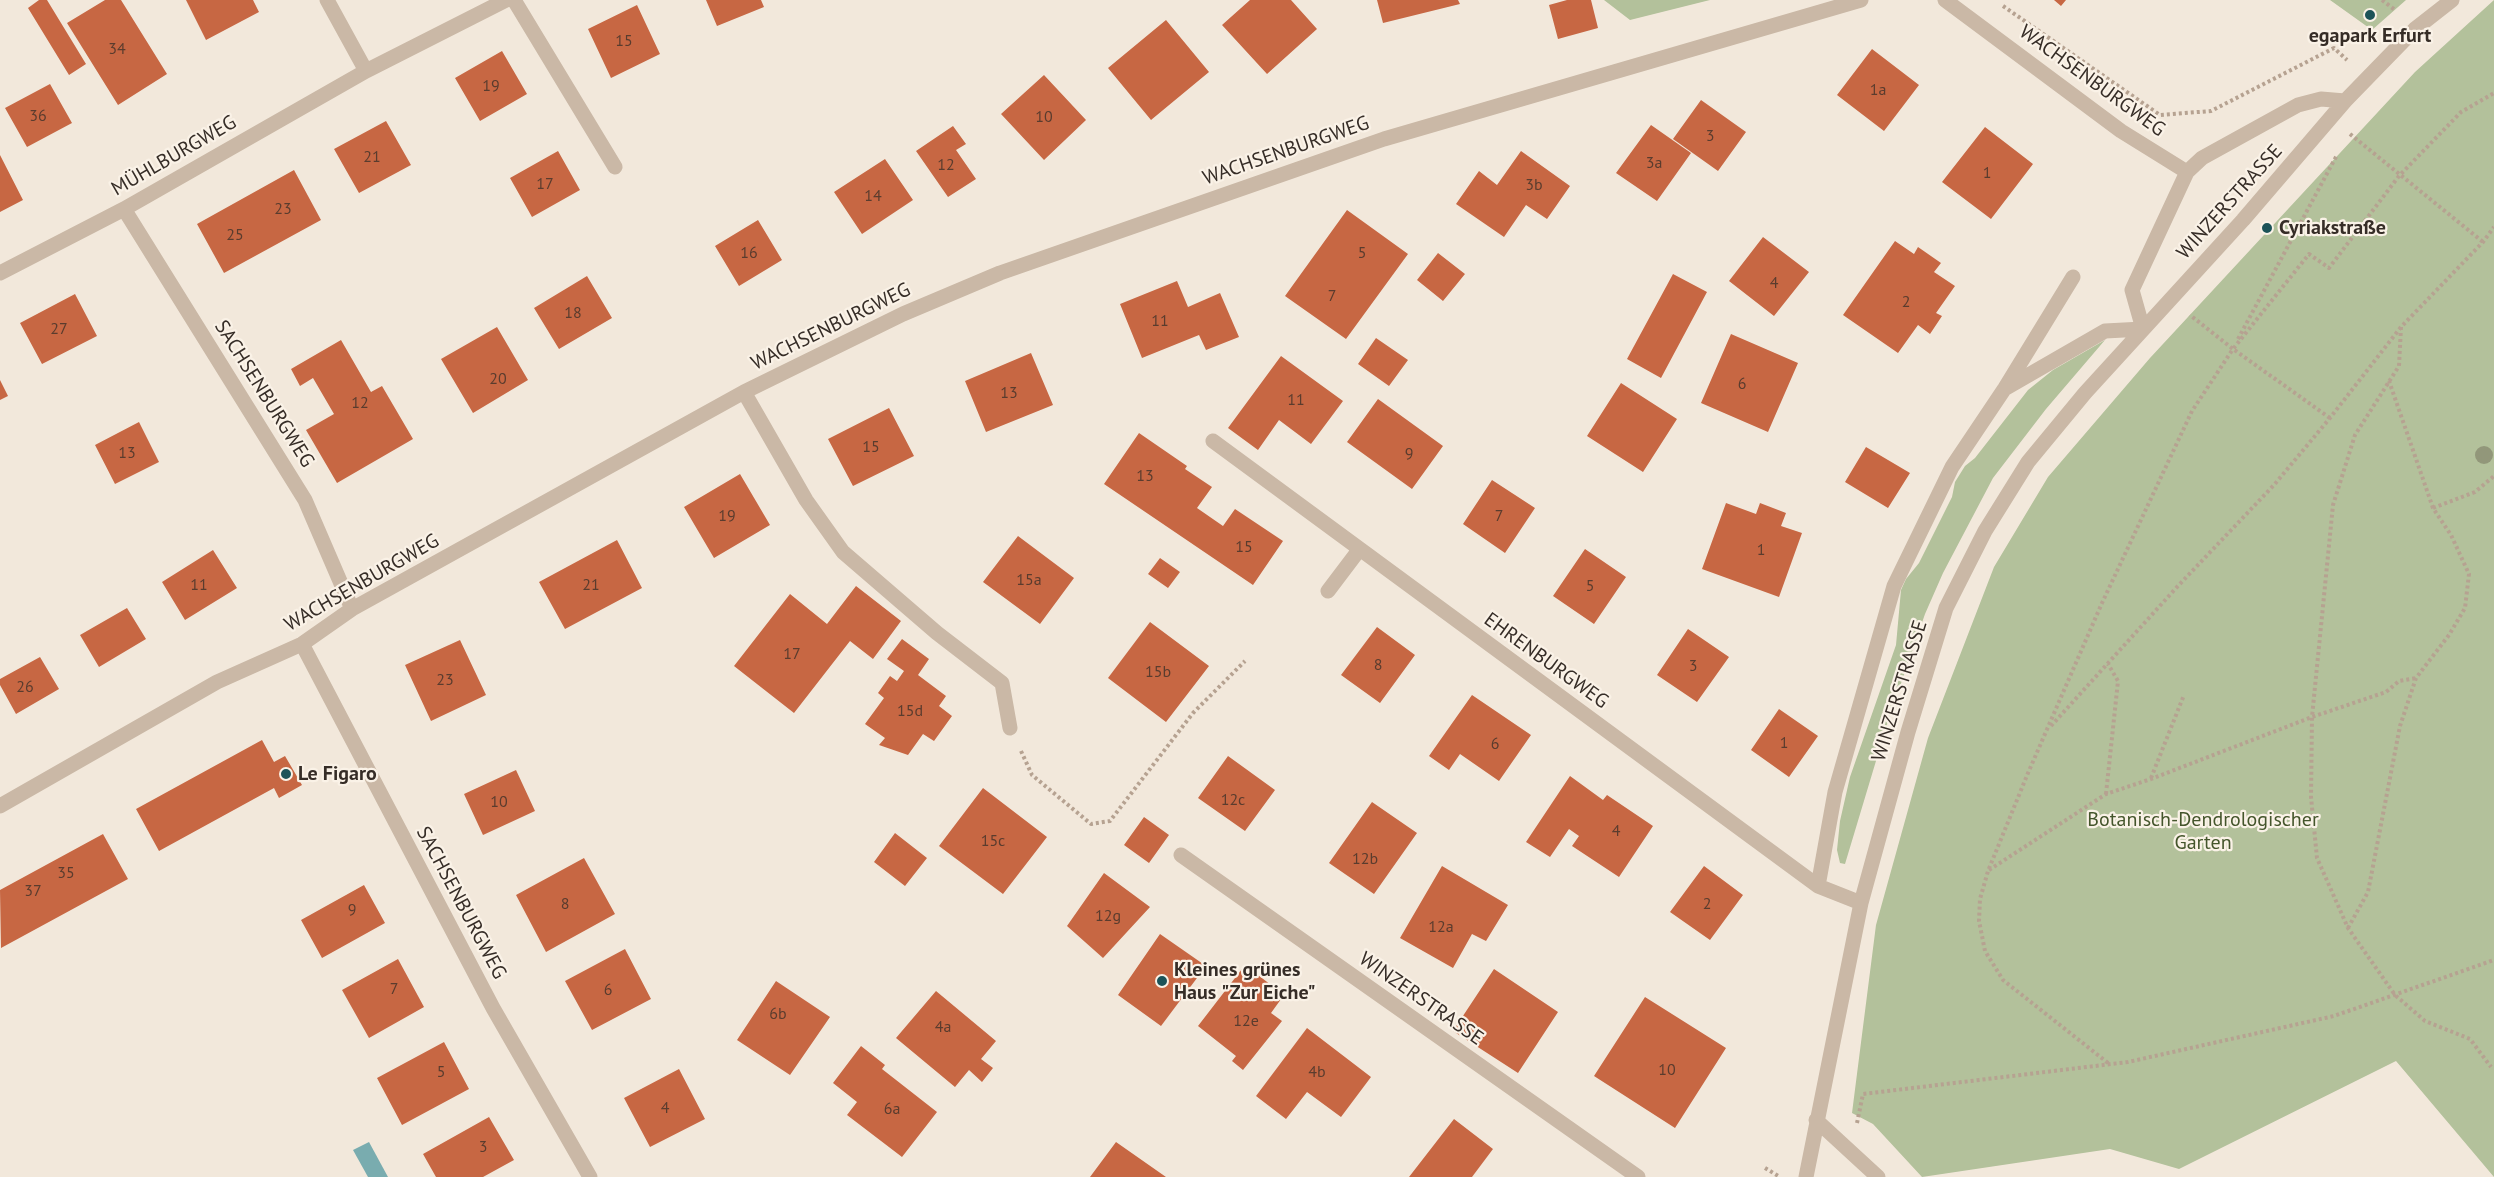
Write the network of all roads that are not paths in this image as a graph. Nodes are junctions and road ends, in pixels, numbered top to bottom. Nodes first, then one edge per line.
1 (327, 0) edge
2 (506, 0) edge
3 (514, 0) edge
4 (1860, 0) edge
5 (1945, 0) edge
6 (2452, 0) edge
7 (366, 71) junction
8 (2346, 101) junction
9 (615, 167) dead end
10 (2187, 171) junction
11 (124, 209) junction
12 (0, 273) edge
13 (2073, 277) dead end
14 (2143, 329) junction
15 (2005, 388) junction
16 (744, 392) junction
17 (1213, 441) dead end
18 (1359, 550) junction
19 (1328, 591) dead end
20 (352, 609) junction
21 (302, 645) junction
22 (1010, 728) road end
23 (0, 806) edge
24 (1181, 855) dead end
25 (1818, 886) junction
26 (1861, 903) junction
27 (1816, 1120) junction
28 (590, 1177) edge
29 (1638, 1177) edge
30 (1806, 1177) edge
31 (1878, 1177) edge

1 - 7 street
2 - 7 street, MÜHLBURGWEG
3 - 9 street
4 - 16 street, WACHSENBURGWEG
5 - 10 street, WACHSENBURGWEG
6 - 8 street
7 - 11 street, MÜHLBURGWEG
8 - 10 street
8 - 14 street, WINZERSTRASSE
10 - 14 street
11 - 12 street, MÜHLBURGWEG
11 - 20 street, SACHSENBURGWEG
13 - 15 street, WINZERSTRASSE
14 - 15 street, WINZERSTRASSE
14 - 26 street, WINZERSTRASSE
15 - 25 street, WINZERSTRASSE
16 - 20 street, WACHSENBURGWEG
16 - 22 street, WACHSENBURGWEG
17 - 18 street, EHRENBURGWEG
18 - 19 street
18 - 25 street, EHRENBURGWEG
20 - 21 street, WACHSENBURGWEG
21 - 23 street, WACHSENBURGWEG
21 - 28 street, SACHSENBURGWEG
24 - 29 street, WINZERSTRASSE
25 - 26 street, EHRENBURGWEG
26 - 27 street, WINZERSTRASSE
27 - 30 street, WINZERSTRASSE
27 - 31 street

